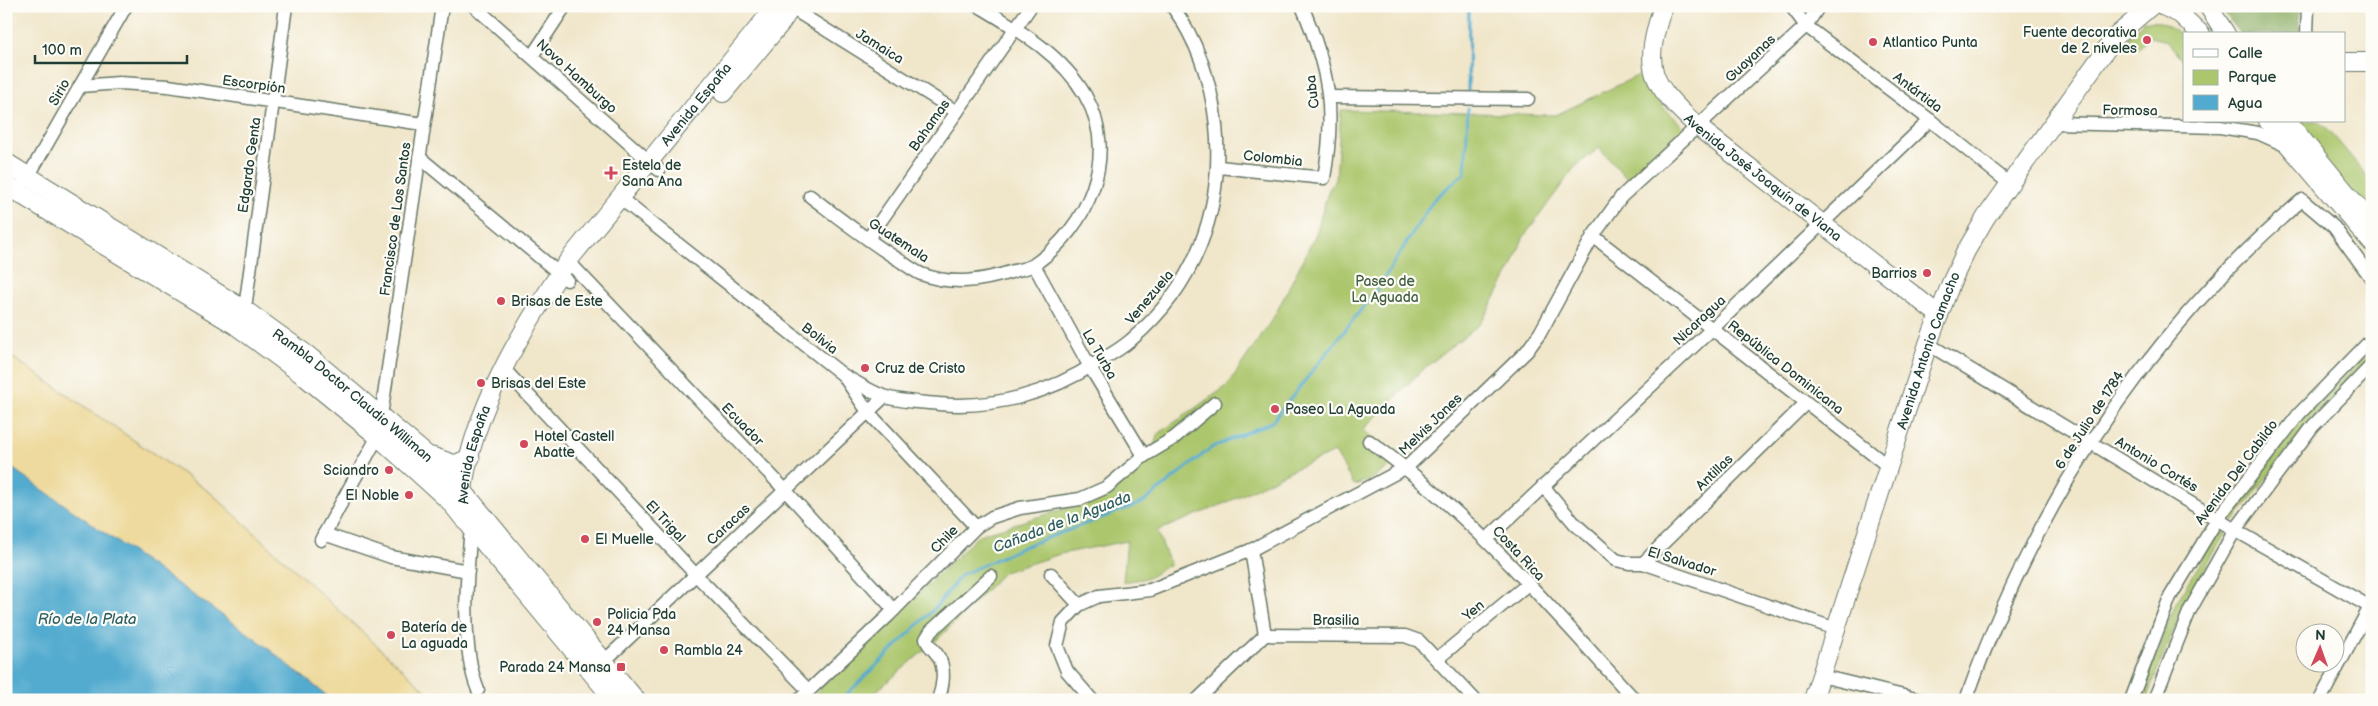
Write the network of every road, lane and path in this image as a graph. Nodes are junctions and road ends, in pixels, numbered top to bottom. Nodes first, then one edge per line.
1 (126, 6) edge
2 (286, 6) edge
3 (442, 6) edge
4 (474, 6) edge
5 (565, 6) edge
6 (979, 6) edge
7 (1031, 6) edge
8 (1172, 6) edge
9 (1302, 6) edge
10 (1663, 6) edge
11 (1791, 6) edge
12 (1818, 6) edge
13 (2129, 6) edge
14 (2160, 6) edge
15 (2208, 6) edge
16 (2308, 6) edge
17 (787, 7) edge
18 (1806, 26) junction
19 (1015, 28) junction
20 (2226, 31) edge
21 (2199, 32) edge
22 (2307, 32) edge
23 (2115, 37) junction
24 (532, 56) junction
25 (2346, 62) edge
26 (2372, 62) edge
27 (80, 86) junction
28 (1330, 97) junction
29 (1528, 99) dead end
30 (273, 102) junction
31 (957, 112) junction
32 (1930, 120) junction
33 (2269, 122) edge
34 (2288, 122) edge
35 (2053, 123) junction
36 (423, 124) junction
37 (1698, 127) junction
38 (2292, 149) junction
39 (419, 157) junction
40 (6, 163) edge
41 (655, 166) junction
42 (1219, 167) junction
43 (1324, 178) joint
44 (2010, 184) junction
45 (18, 185) edge
46 (810, 196) dead end
47 (625, 202) junction
48 (1820, 224) junction
49 (2372, 224) edge
50 (1593, 236) junction
51 (868, 240) junction
52 (2372, 243) edge
53 (1034, 265) junction
54 (567, 271) junction
55 (2372, 278) edge
56 (1939, 316) junction
57 (240, 318) junction
58 (1713, 328) junction
59 (2372, 338) edge
60 (1928, 344) junction
61 (2372, 365) edge
62 (1090, 368) junction
63 (508, 372) junction
64 (843, 375) junction
65 (884, 397) junction
66 (1215, 403) dead end
67 (1806, 403) junction
68 (868, 412) junction
69 (381, 416) junction
70 (378, 436) junction
71 (1369, 441) dead end
72 (2089, 441) junction
73 (425, 454) junction
74 (1144, 456) junction
75 (470, 458) junction
76 (1406, 467) junction
77 (1889, 467) junction
78 (1543, 486) junction
79 (785, 490) junction
80 (464, 507) junction
81 (2218, 518) junction
82 (976, 527) junction
83 (495, 530) junction
84 (2236, 530) junction
85 (1487, 539) junction
86 (487, 547) junction
87 (1251, 550) junction
88 (469, 552) junction
89 (1643, 563) junction
90 (468, 572) junction
91 (1051, 574) dead end
92 (696, 575) junction
93 (991, 576) dead end
94 (1528, 584) junction
95 (1079, 605) junction
96 (2371, 606) edge
97 (894, 610) junction
98 (1836, 629) junction
99 (1265, 635) junction
100 (1436, 659) junction
101 (598, 667) junction
102 (1821, 676) junction
103 (478, 690) dead end
104 (808, 690) junction
105 (614, 700) edge
106 (636, 700) edge
107 (799, 700) edge
108 (938, 700) edge
109 (1092, 700) edge
110 (1197, 700) edge
111 (1475, 700) edge
112 (1635, 700) edge
113 (1813, 700) edge
114 (1920, 700) edge
115 (1966, 700) edge
116 (2131, 700) edge
117 (2154, 700) edge
118 (2320, 700) edge

1 - 27 street, Sirio
2 - 30 street, Edgardo Genta
3 - 36 street, Francisco de Los Santos
4 - 24 street, Novo Hamburgo
5 - 24 street
6 - 19 street, Guatemala
7 - 19 street, Bahamas
8 - 42 street, Venezuela
9 - 28 street, Cuba
10 - 37 main road, Avenida José Joaquín de Viana
11 - 18 street, Antártida
12 - 18 street, Guayanas
13 - 23 main road, Avenida Antonio Camacho
14 - 21 main road
14 - 23 main road, Avenida Antonio Camacho
15 - 20 main road
16 - 22 street
17 - 31 street, Jamaica
17 - 41 main road, Avenida España
18 - 32 street, Antártida
18 - 37 street, Guayanas
19 - 31 street, Bahamas
19 - 53 street, Guatemala
23 - 35 main road, Avenida Antonio Camacho
24 - 41 street, Novo Hamburgo
25 - 26 main road
27 - 30 street, Escorpión
27 - 45 street, Sirio
28 - 29 street
28 - 43 street, Cuba
30 - 36 street, Escorpión
30 - 57 street, Edgardo Genta
31 - 51 street, Bahamas
32 - 44 street, Antártida
32 - 48 street, Nicaragua
33 - 38 main road
34 - 49 main road
35 - 38 street, Formosa
35 - 44 main road, Avenida Antonio Camacho
36 - 39 street, Francisco de Los Santos
37 - 48 main road, Avenida José Joaquín de Viana
37 - 50 street, Melvis Jones
38 - 52 main road
39 - 54 street, Ecuador
39 - 69 street, Francisco de Los Santos
40 - 45 main road, Rambla Doctor Claudio Williman
41 - 47 main road, Avenida España
42 - 43 street, Colombia
42 - 62 street, Venezuela
44 - 56 main road, Avenida Antonio Camacho
45 - 57 main road, Rambla Doctor Claudio Williman
46 - 51 street, Guatemala
47 - 54 main road, Avenida España
47 - 64 street, Bolivia
48 - 56 main road, Avenida José Joaquín de Viana
48 - 58 street, Nicaragua
50 - 58 street, República Dominicana
50 - 76 street, Melvis Jones
51 - 53 street, Guatemala
53 - 62 street, La Turba
54 - 63 main road, Avenida España
54 - 79 street, Ecuador
55 - 72 street, 6 de Julio de 1784
56 - 60 main road, Avenida Antonio Camacho
57 - 69 main road, Rambla Doctor Claudio Williman
57 - 70 main road, Rambla Doctor Claudio Williman
58 - 67 street, República Dominicana
58 - 78 street, Nicaragua
59 - 81 street, Avenida Del Cabildo
60 - 72 street, Antonio Cortés
60 - 77 main road, Avenida Antonio Camacho
61 - 84 street
62 - 65 street, Venezuela
62 - 74 street, La Turba
63 - 75 main road, Avenida España
63 - 80 main road, Avenida España
63 - 92 street, El Trigal
64 - 65 street, Venezuela
64 - 68 street, Bolivia
65 - 68 street, Caracas
66 - 74 street, Chile
67 - 77 street, República Dominicana
67 - 89 street, Antillas
68 - 79 street, Caracas
68 - 82 street, Bolivia
69 - 70 street, Francisco de Los Santos
69 - 73 main road, Rambla Doctor Claudio Williman
70 - 80 main road, Rambla Doctor Claudio Williman
70 - 90 street
71 - 76 street, Costa Rica
72 - 81 street, Antonio Cortés
72 - 115 street, 6 de Julio de 1784
73 - 75 main road
73 - 80 main road, Rambla Doctor Claudio Williman
74 - 82 street, Chile
75 - 80 main road, Avenida España
76 - 85 street, Costa Rica
76 - 87 street, Melvis Jones
77 - 98 main road, Avenida Antonio Camacho
78 - 85 street, Nicaragua
78 - 89 street, El Salvador
79 - 92 street, Caracas
79 - 97 street, Ecuador
80 - 83 main road, Rambla Doctor Claudio Williman
80 - 86 main road, Rambla Doctor Claudio Williman
80 - 88 street
81 - 84 street, Antonio Cortés
81 - 116 street, Avenida Del Cabildo
82 - 97 street, Chile
83 - 86 street
83 - 101 main road, Rambla Doctor Claudio Williman
84 - 96 street, Antonio Cortés
84 - 117 street
85 - 94 street, Costa Rica
86 - 88 street
86 - 101 main road, Rambla Doctor Claudio Williman
87 - 95 street, Melvis Jones
87 - 99 street
88 - 90 street
89 - 98 street, El Salvador
90 - 103 street
91 - 95 street
92 - 101 street, Caracas
92 - 104 street, El Trigal
93 - 108 street
94 - 100 street, Yen
94 - 112 street, Costa Rica
95 - 109 street
96 - 118 street
97 - 104 street, Chile
98 - 102 main road, Avenida Antonio Camacho
99 - 100 street, Brasilia
99 - 110 street
100 - 111 street, Brasilia
101 - 105 main road, Rambla Doctor Claudio Williman
101 - 106 main road, Rambla Doctor Claudio Williman
102 - 113 main road, Avenida Antonio Camacho
102 - 114 street
104 - 107 street, Chile

